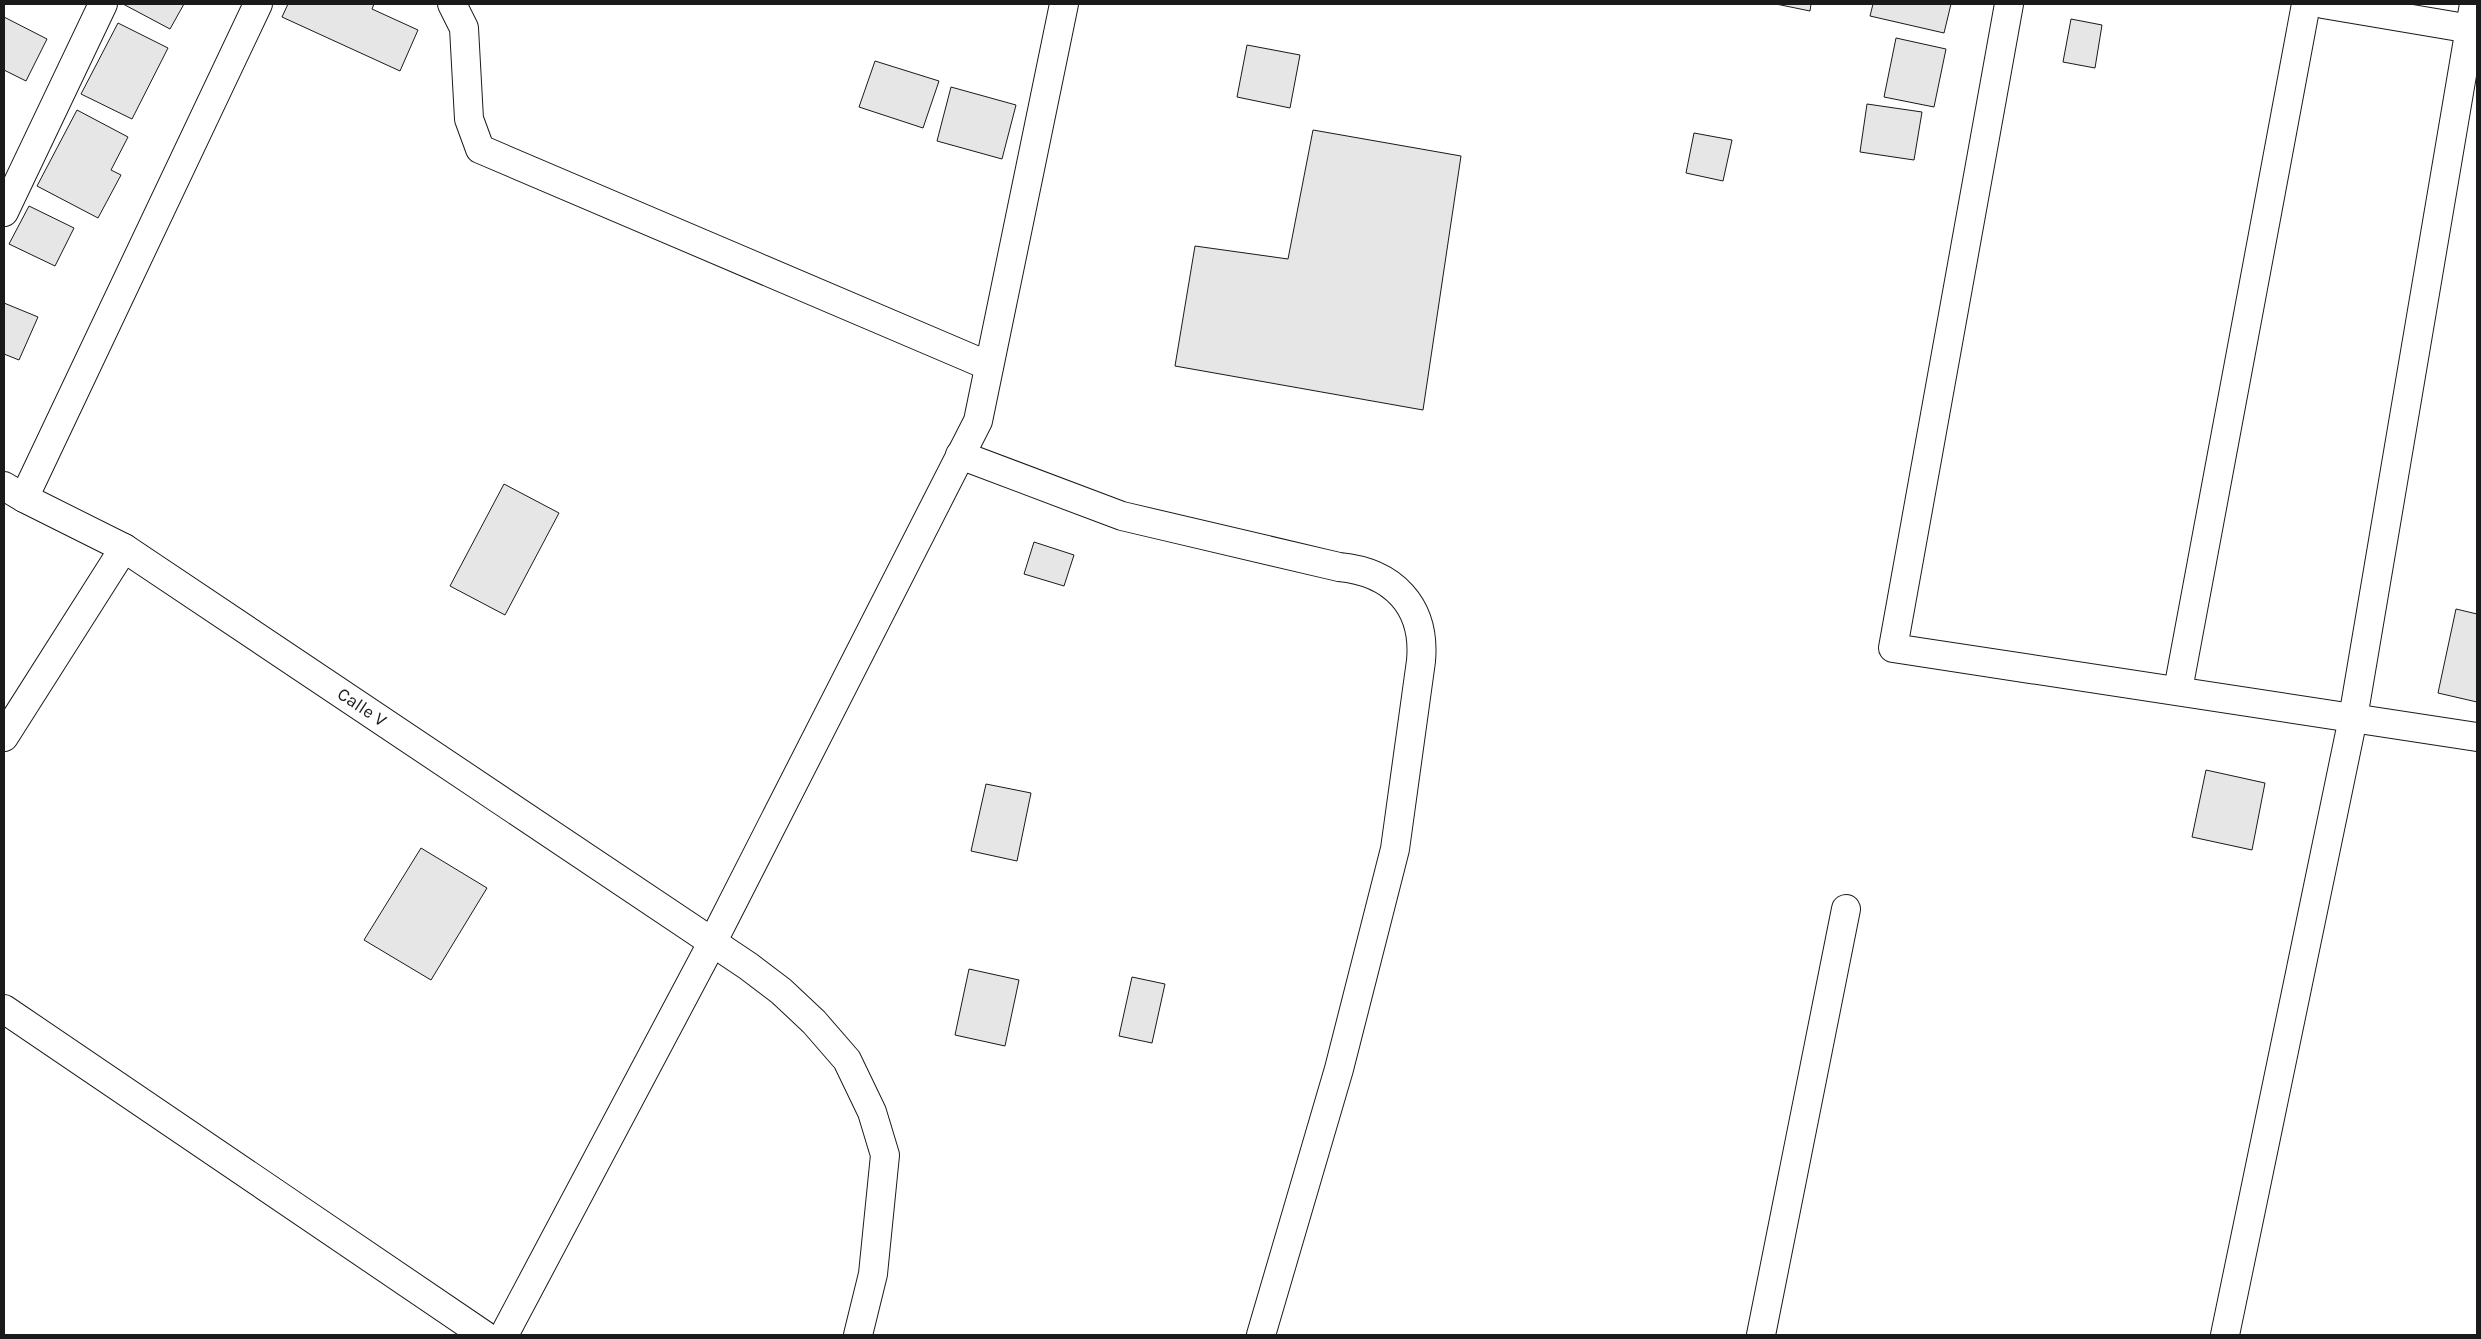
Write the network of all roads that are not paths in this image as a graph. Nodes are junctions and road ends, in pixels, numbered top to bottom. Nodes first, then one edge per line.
1 (103, 4) edge
2 (258, 4) edge
3 (452, 4) edge
4 (1064, 4) edge
5 (2009, 4) edge
6 (2306, 4) edge
7 (2322, 4) edge
8 (2474, 21) edge
9 (4, 212) edge
10 (989, 366) junction
11 (960, 455) junction
12 (14, 492) edge
13 (124, 548) junction
14 (2178, 690) junction
15 (2353, 718) junction
16 (4, 737) edge
17 (2477, 737) edge
18 (1846, 909) dead end
19 (712, 943) junction
20 (4, 1009) edge
21 (484, 1335) edge
22 (504, 1335) edge
23 (858, 1335) edge
24 (1261, 1335) edge
25 (1761, 1335) edge
26 (2225, 1335) edge

1 - 9 street
2 - 12 street
3 - 10 street
4 - 10 street
5 - 14 street
6 - 14 street
7 - 8 street
8 - 15 street
10 - 11 street
11 - 19 street
11 - 24 street
12 - 13 street, Calle V
13 - 16 street
13 - 19 street, Calle V
14 - 15 street
15 - 17 street
15 - 26 street
18 - 25 street
19 - 22 street
19 - 23 street, Calle V
20 - 21 street

